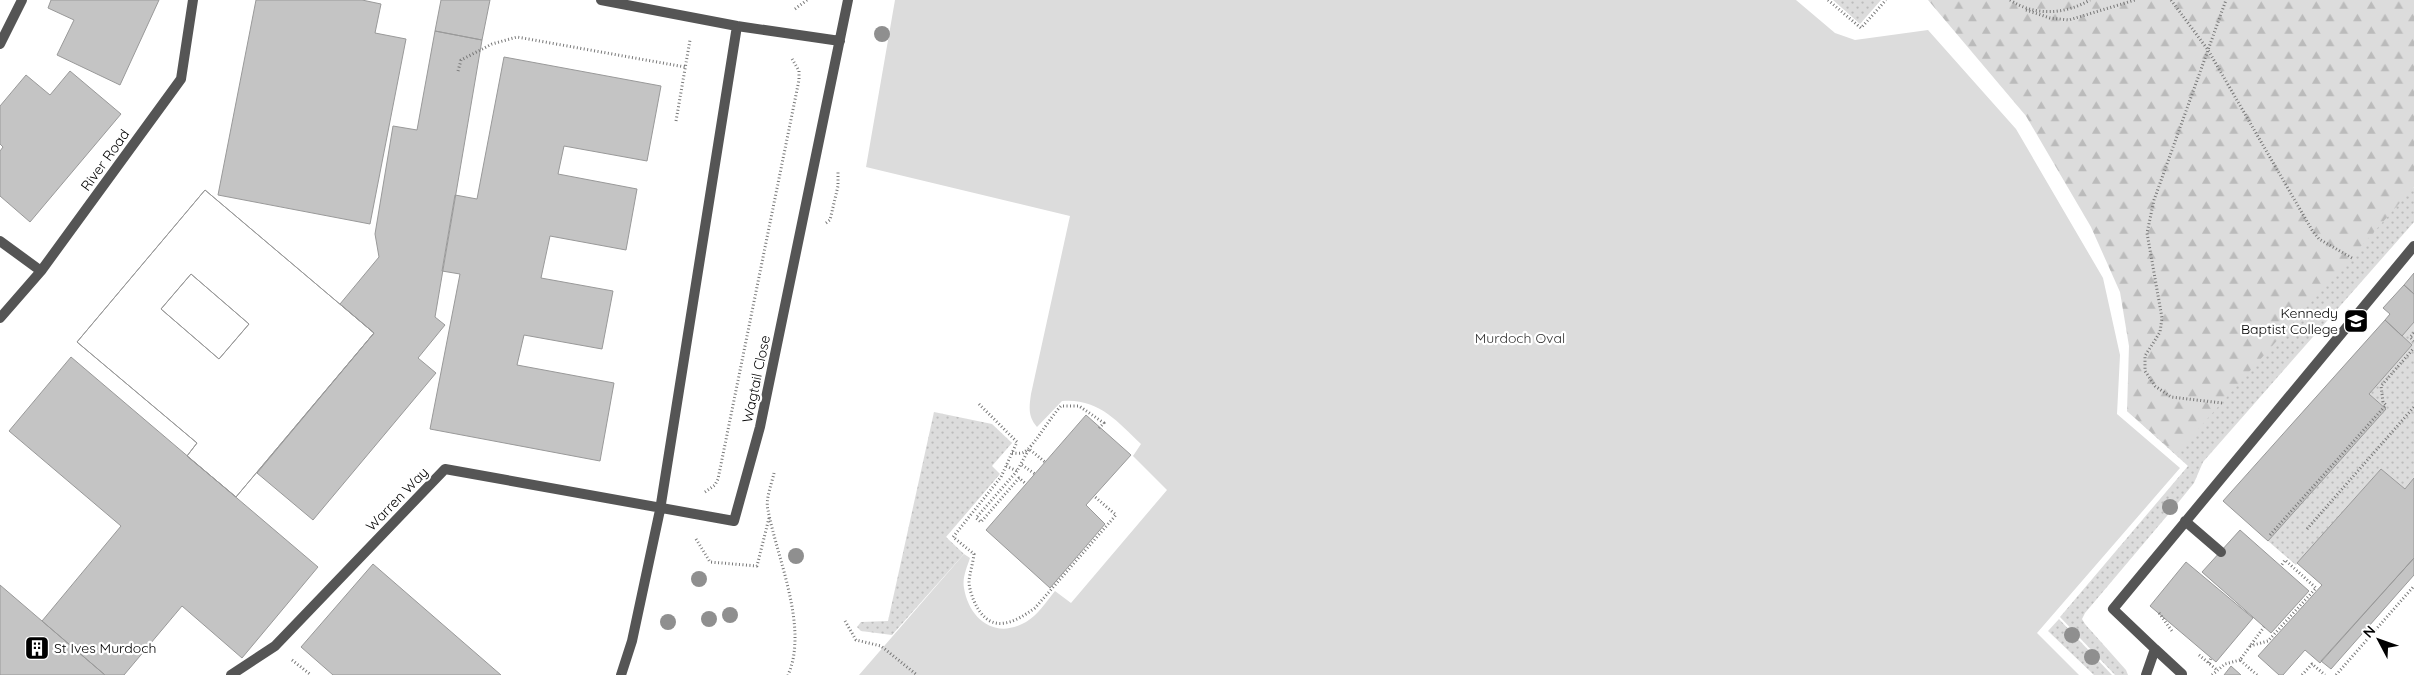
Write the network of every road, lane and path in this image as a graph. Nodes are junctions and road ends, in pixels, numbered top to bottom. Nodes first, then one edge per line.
1 (22, 0) edge
2 (193, 0) edge
3 (601, 0) edge
4 (807, 0) edge
5 (848, 0) edge
6 (1828, 0) edge
7 (1886, 0) edge
8 (2010, 0) edge
9 (2090, 0) edge
10 (2135, 0) edge
11 (2171, 0) edge
12 (2226, 0) edge
13 (795, 9) dead end
14 (2026, 10) junction
15 (694, 17) junction
16 (737, 26) junction
17 (840, 41) junction
18 (0, 44) edge
19 (2208, 50) junction
20 (789, 54) dead end
21 (686, 67) junction
22 (458, 71) dead end
23 (676, 121) dead end
24 (838, 162) dead end
25 (822, 226) dead end
26 (0, 241) edge
27 (2414, 246) edge
28 (2352, 258) dead end
29 (41, 271) junction
30 (0, 318) edge
31 (2414, 333) edge
32 (2414, 341) edge
33 (2414, 348) edge
34 (2222, 403) dead end
35 (978, 404) dead end
36 (2414, 407) edge
37 (1099, 428) dead end
38 (1030, 449) junction
39 (1012, 453) junction
40 (1045, 462) dead end
41 (775, 465) dead end
42 (1022, 465) junction
43 (1006, 466) junction
44 (1016, 471) junction
45 (1035, 474) dead end
46 (1026, 484) dead end
47 (704, 492) dead end
48 (1094, 496) dead end
49 (660, 510) junction
50 (770, 516) junction
51 (2185, 522) junction
52 (2306, 529) dead end
53 (2270, 535) dead end
54 (696, 539) dead end
55 (2221, 552) dead end
56 (2281, 566) dead end
57 (2414, 586) edge
58 (2159, 614) dead end
59 (845, 621) dead end
60 (2264, 628) dead end
61 (2173, 632) dead end
62 (2250, 646) junction
63 (2155, 649) junction
64 (2193, 651) dead end
65 (2212, 658) dead end
66 (2240, 660) junction
67 (2208, 663) junction
68 (2217, 670) junction
69 (2182, 674) dead end
70 (231, 675) edge
71 (621, 675) edge
72 (788, 675) edge
73 (917, 675) edge
74 (2146, 675) edge
75 (2212, 675) edge
76 (2257, 675) edge
77 (2302, 675) edge
78 (2325, 675) edge
79 (2336, 675) edge

1 - 18 street
2 - 29 street, River Road
3 - 15 street
4 - 13 path
5 - 17 street, Wagtail Close
6 - 7 path
8 - 14 path
9 - 14 path
10 - 14 path
11 - 19 path
12 - 19 path
15 - 16 street
15 - 21 path
16 - 17 street
16 - 49 street
17 - 49 street, Wagtail Close
19 - 28 path
19 - 34 path
20 - 47 path
21 - 22 path
21 - 23 path
24 - 25 path
26 - 29 street
27 - 51 street
29 - 30 street, River Road
31 - 32 path
33 - 53 path
35 - 39 path
36 - 52 path
37 - 38 path
38 - 39 path
38 - 40 path
38 - 42 path
39 - 43 path
41 - 50 path
42 - 44 path
42 - 45 path
43 - 44 path
43 - 48 path
44 - 46 path
49 - 70 street, Warren Way
49 - 71 street
50 - 54 path
50 - 72 path
51 - 55 street
51 - 63 street
56 - 62 path
57 - 79 path
58 - 61 path
59 - 73 path
60 - 62 path
62 - 66 path
63 - 69 street
63 - 74 street
64 - 67 path
65 - 67 path
66 - 68 path
66 - 76 path
67 - 68 path
68 - 75 path
77 - 78 path

